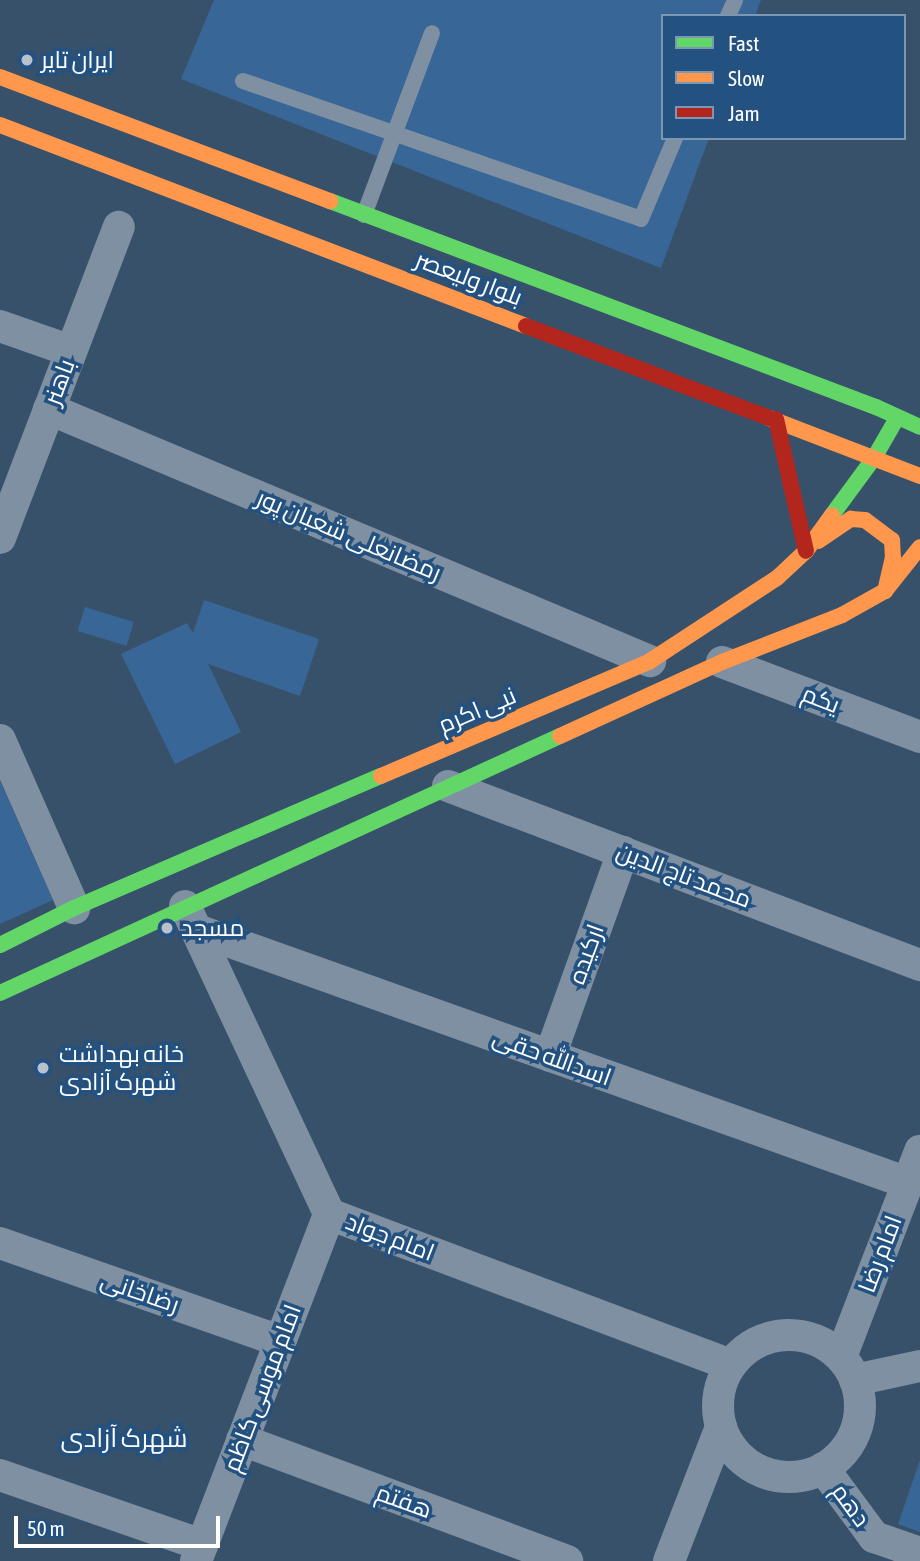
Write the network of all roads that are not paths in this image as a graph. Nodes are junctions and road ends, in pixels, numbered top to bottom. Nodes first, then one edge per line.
1 (432, 33) dead end
2 (0, 77) edge
3 (243, 81) dead end
4 (0, 125) edge
5 (395, 133) junction
6 (675, 140) edge
7 (364, 215) junction
8 (119, 228) dead end
9 (0, 326) edge
10 (71, 351) junction
11 (49, 409) junction
12 (897, 418) junction
13 (776, 419) junction
14 (920, 427) edge
15 (874, 458) junction
16 (920, 476) edge
17 (0, 537) edge
18 (920, 547) edge
19 (806, 551) junction
20 (908, 584) dead end
21 (885, 591) junction
22 (650, 661) junction
23 (722, 662) junction
24 (920, 737) edge
25 (0, 740) edge
26 (447, 786) junction
27 (623, 852) junction
28 (74, 908) junction
29 (191, 918) junction
30 (0, 945) edge
31 (920, 965) edge
32 (0, 993) edge
33 (550, 1056) junction
34 (920, 1151) edge
35 (908, 1184) junction
36 (328, 1214) junction
37 (0, 1243) edge
38 (280, 1341) junction
39 (730, 1365) junction
40 (920, 1366) edge
41 (848, 1368) junction
42 (720, 1427) junction
43 (242, 1440) junction
44 (823, 1468) junction
45 (0, 1475) edge
46 (199, 1553) edge
47 (920, 1553) edge
48 (567, 1561) edge
49 (669, 1561) edge

1 - 5 lane
2 - 7 street, بلوار ولیعصر
3 - 5 lane
4 - 13 street, بلوار ولیعصر
5 - 6 lane
5 - 7 lane
7 - 12 street, بلوار ولیعصر
8 - 10 street, باهنر
9 - 10 street
10 - 11 street, باهنر
11 - 17 street, باهنر
11 - 22 street, رمضانعلی شعبان پور
12 - 14 street, بلوار ولیعصر
12 - 15 street, نبی اکرم
13 - 15 street, بلوار ولیعصر
13 - 19 street
15 - 16 street, بلوار ولیعصر
15 - 19 street, نبی اکرم
18 - 21 street
19 - 21 street
19 - 22 street, نبی اکرم
20 - 21 street
21 - 23 street
22 - 28 street, نبی اکرم
23 - 24 street, یکم
23 - 26 street
25 - 28 street
26 - 27 street, محمد تاج الدین
26 - 29 street
27 - 31 street, محمد تاج الدین
27 - 33 street, ارکیده
28 - 30 street, نبی اکرم
29 - 32 street
29 - 33 street, اسدالله حقی
29 - 36 street, امام جواد
33 - 35 street, اسدالله حقی
34 - 35 street, امام رضا
35 - 41 street, امام رضا
36 - 38 street, امام موسی کاظم
36 - 39 street, امام جواد
37 - 38 street, رضاخانی
38 - 43 street, امام موسی کاظم
39 - 41 street
39 - 42 street
40 - 41 street
41 - 44 street
42 - 44 street
42 - 49 street
43 - 46 street, امام موسی کاظم
43 - 48 street, هفتم
44 - 47 street, دهم
45 - 46 street

